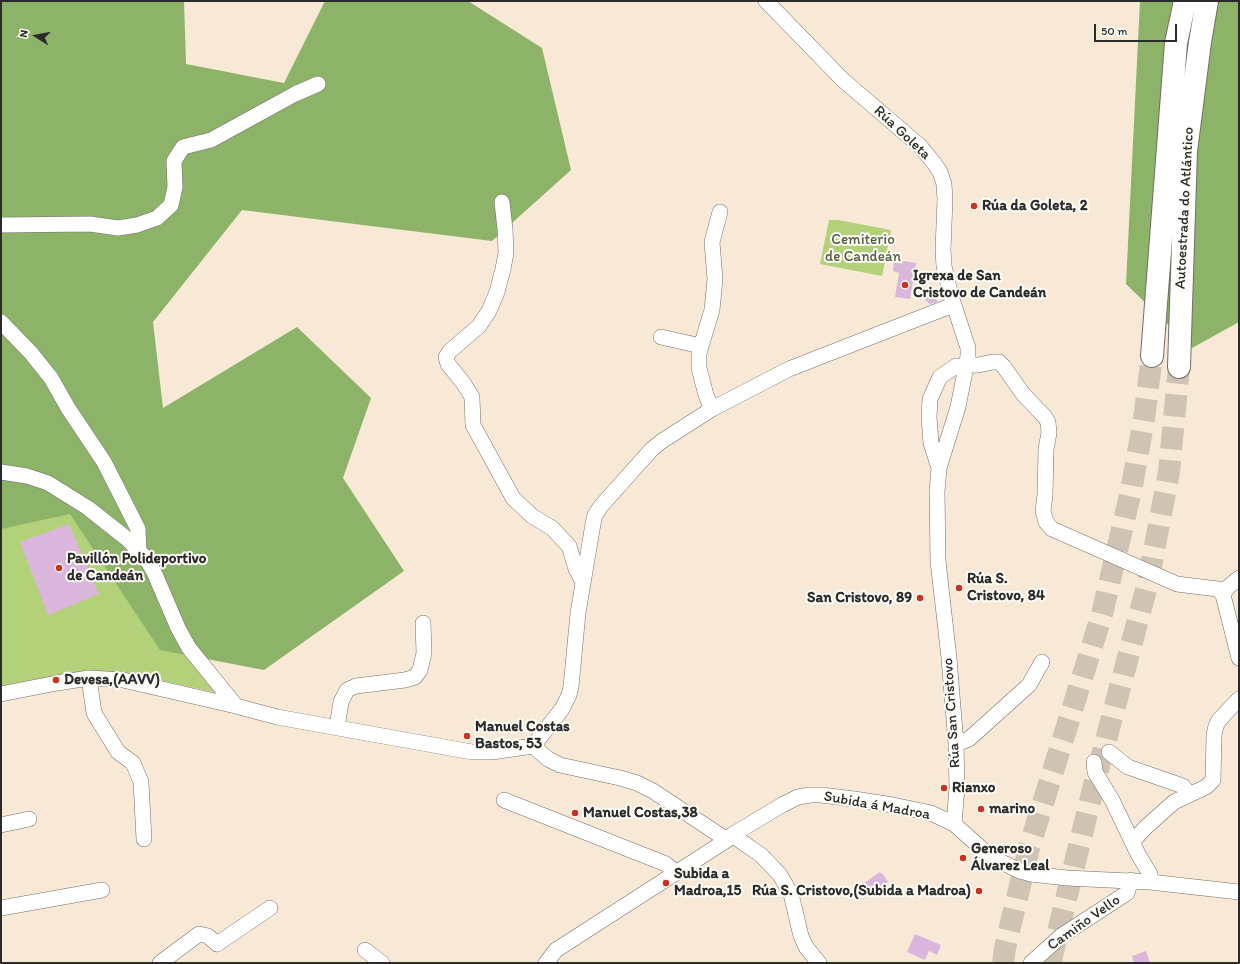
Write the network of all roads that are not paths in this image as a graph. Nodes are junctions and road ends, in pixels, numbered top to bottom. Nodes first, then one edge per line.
1 (766, 1) edge
2 (1185, 1) edge
3 (1207, 1) edge
4 (318, 84) dead end
5 (502, 202) dead end
6 (720, 212) dead end
7 (1, 225) edge
8 (953, 305) junction
9 (1, 322) edge
10 (661, 337) dead end
11 (701, 346) junction
12 (1152, 356) tunnel mouth
13 (967, 365) junction
14 (1179, 367) tunnel mouth
15 (712, 409) junction
16 (939, 468) junction
17 (1, 472) edge
18 (139, 551) junction
19 (1239, 578) edge
20 (583, 582) junction
21 (1223, 595) junction
22 (423, 623) dead end
23 (1239, 658) edge
24 (1042, 662) dead end
25 (89, 678) junction
26 (1, 694) edge
27 (1239, 699) edge
28 (236, 706) junction
29 (337, 727) junction
30 (956, 744) junction
31 (533, 746) junction
32 (1109, 752) dead end
33 (1094, 762) dead end
34 (1189, 794) junction
35 (504, 800) dead end
36 (29, 819) dead end
37 (954, 824) junction
38 (1, 825) edge
39 (730, 837) junction
40 (144, 839) dead end
41 (1132, 842) junction
42 (676, 873) junction
43 (1131, 880) junction
44 (1150, 882) junction
45 (102, 890) dead end
46 (1239, 892) edge
47 (1, 908) edge
48 (270, 908) dead end
49 (365, 950) dead end
50 (160, 963) edge
51 (382, 963) edge
52 (546, 963) edge
53 (819, 963) edge
54 (1031, 963) edge

1 - 8 street, Rúa Goleta
2 - 12 highway, Autoestrada do Atlántico
3 - 14 highway, Autoestrada do Atlántico
4 - 7 street
5 - 20 street
6 - 11 street
8 - 13 street, Rúa San Cristovo
8 - 15 street
9 - 18 street
10 - 11 street
11 - 15 street
13 - 16 street, Rúa San Cristovo
13 - 16 street, Rúa San Cristovo
13 - 21 street
15 - 20 street
16 - 30 street, Rúa San Cristovo
17 - 18 street
18 - 28 street
19 - 21 street
20 - 31 street
21 - 23 street
22 - 29 street
24 - 30 street
25 - 26 street
25 - 28 street
25 - 40 street
27 - 34 street
28 - 29 street
29 - 31 street
30 - 37 street, Rúa San Cristovo
31 - 39 street
32 - 34 street
33 - 41 street
34 - 41 street
35 - 42 street
36 - 38 street
37 - 39 street, Subida á Madroa
37 - 43 street
39 - 42 street, Subida á Madroa
39 - 53 street
41 - 44 street
42 - 52 street, Subida á Madroa
43 - 44 street
43 - 54 street, Camiño Vello
44 - 46 street
45 - 47 street
48 - 50 street
49 - 51 street

